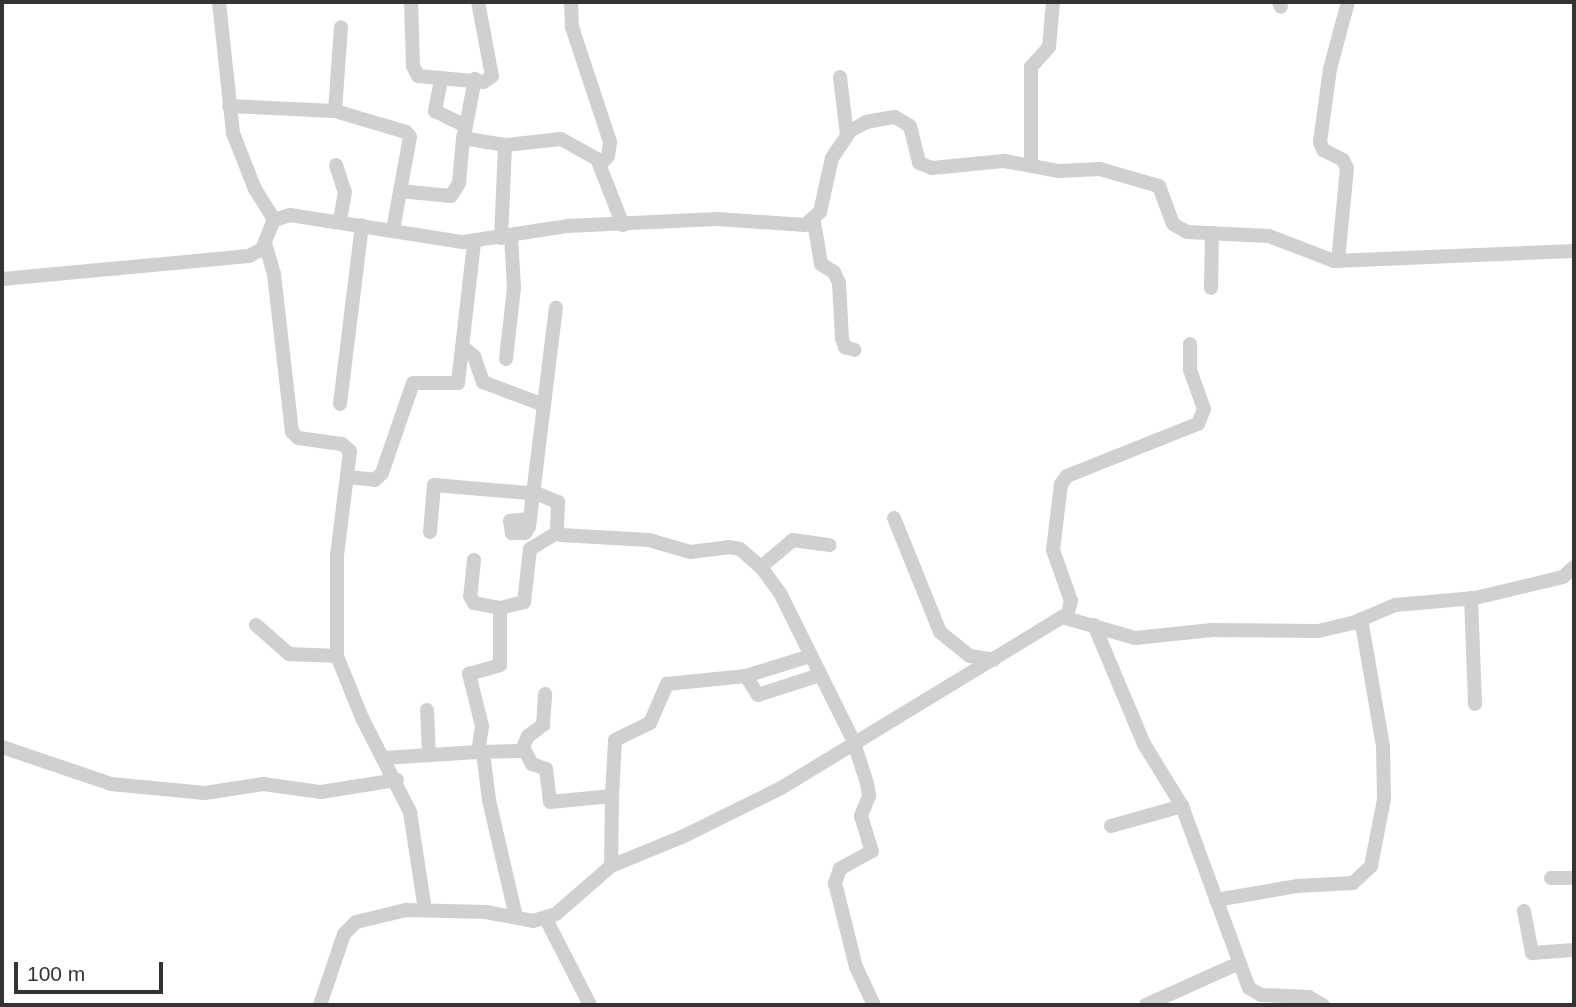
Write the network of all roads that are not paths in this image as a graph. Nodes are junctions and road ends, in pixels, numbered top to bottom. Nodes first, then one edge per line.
1 (219, 2) edge
2 (411, 2) edge
3 (478, 2) edge
4 (571, 2) edge
5 (1053, 2) edge
6 (1348, 2) edge
7 (341, 27) dead end
8 (840, 77) dead end
9 (475, 79) junction
10 (441, 80) junction
11 (229, 106) junction
12 (335, 111) junction
13 (464, 132) junction
14 (847, 136) junction
15 (505, 145) junction
16 (336, 165) dead end
17 (600, 165) junction
18 (1031, 166) junction
19 (400, 191) junction
20 (274, 220) junction
21 (340, 220) junction
22 (814, 222) junction
23 (362, 225) junction
24 (623, 225) junction
25 (393, 230) junction
26 (1212, 233) junction
27 (506, 237) junction
28 (474, 242) junction
29 (265, 243) junction
30 (1574, 251) edge
31 (1338, 261) junction
32 (2, 279) edge
33 (1211, 288) dead end
34 (556, 308) dead end
35 (1190, 344) dead end
36 (462, 346) junction
37 (855, 350) dead end
38 (506, 359) dead end
39 (340, 404) dead end
40 (544, 405) junction
41 (348, 477) junction
42 (530, 493) junction
43 (894, 518) dead end
44 (529, 520) dead end
45 (430, 531) dead end
46 (557, 533) junction
47 (830, 545) dead end
48 (474, 560) dead end
49 (761, 566) junction
50 (1572, 573) edge
51 (1471, 598) junction
52 (500, 608) junction
53 (1067, 616) junction
54 (1361, 620) junction
55 (256, 625) dead end
56 (1094, 625) junction
57 (337, 656) junction
58 (810, 656) junction
59 (994, 660) junction
60 (820, 675) junction
61 (746, 676) junction
62 (545, 694) dead end
63 (1475, 704) dead end
64 (426, 710) dead end
65 (853, 740) junction
66 (2, 747) edge
67 (522, 750) junction
68 (480, 752) junction
69 (429, 754) junction
70 (384, 758) junction
71 (397, 780) junction
72 (612, 796) junction
73 (1182, 806) junction
74 (1111, 826) dead end
75 (611, 866) junction
76 (1551, 877) dead end
77 (1574, 878) edge
78 (1216, 900) junction
79 (425, 910) junction
80 (1524, 911) dead end
81 (516, 917) junction
82 (546, 919) junction
83 (1574, 950) edge
84 (1239, 963) junction
85 (320, 1005) edge
86 (590, 1005) edge
87 (874, 1005) edge
88 (1146, 1005) edge
89 (1323, 1005) edge

1 - 11 street
2 - 10 street
3 - 9 street
4 - 17 street
5 - 18 street
6 - 31 street
7 - 12 street
8 - 14 street
9 - 10 street
9 - 13 street
10 - 13 street
11 - 12 street
11 - 20 street
12 - 19 street
13 - 15 street
13 - 19 street
14 - 18 street
14 - 22 street
15 - 17 street
15 - 27 street
16 - 21 street
17 - 24 street
18 - 26 street
19 - 25 street
20 - 21 street
20 - 29 street
21 - 23 street
22 - 24 street
22 - 37 street
23 - 25 street
23 - 39 street
24 - 27 street
25 - 28 street
26 - 31 street
26 - 33 street
27 - 28 street
27 - 38 street
28 - 36 street
29 - 32 street
29 - 41 street
30 - 31 street
34 - 40 street
35 - 53 street
36 - 40 street
36 - 41 street
40 - 42 street
41 - 57 street
42 - 44 street
42 - 45 street
42 - 46 street
43 - 59 street
46 - 49 street
46 - 52 street
47 - 49 street
48 - 52 street
49 - 58 street
50 - 51 street
51 - 54 street
51 - 63 street
52 - 68 street
53 - 56 street
53 - 59 street
54 - 56 street
54 - 78 street
55 - 57 street
56 - 73 street
57 - 70 street
58 - 60 street
58 - 61 street
59 - 65 street
60 - 61 street
60 - 65 street
61 - 72 street
62 - 67 street
64 - 69 street
65 - 75 street
65 - 87 street
66 - 71 street
67 - 68 street
67 - 72 street
68 - 69 street
68 - 81 street
69 - 70 street
70 - 71 street
71 - 79 street
72 - 75 street
73 - 74 street
73 - 78 street
75 - 82 street
76 - 77 street
78 - 84 street
79 - 81 street
79 - 85 street
80 - 83 street
81 - 82 street
82 - 86 street
84 - 88 street
84 - 89 street

